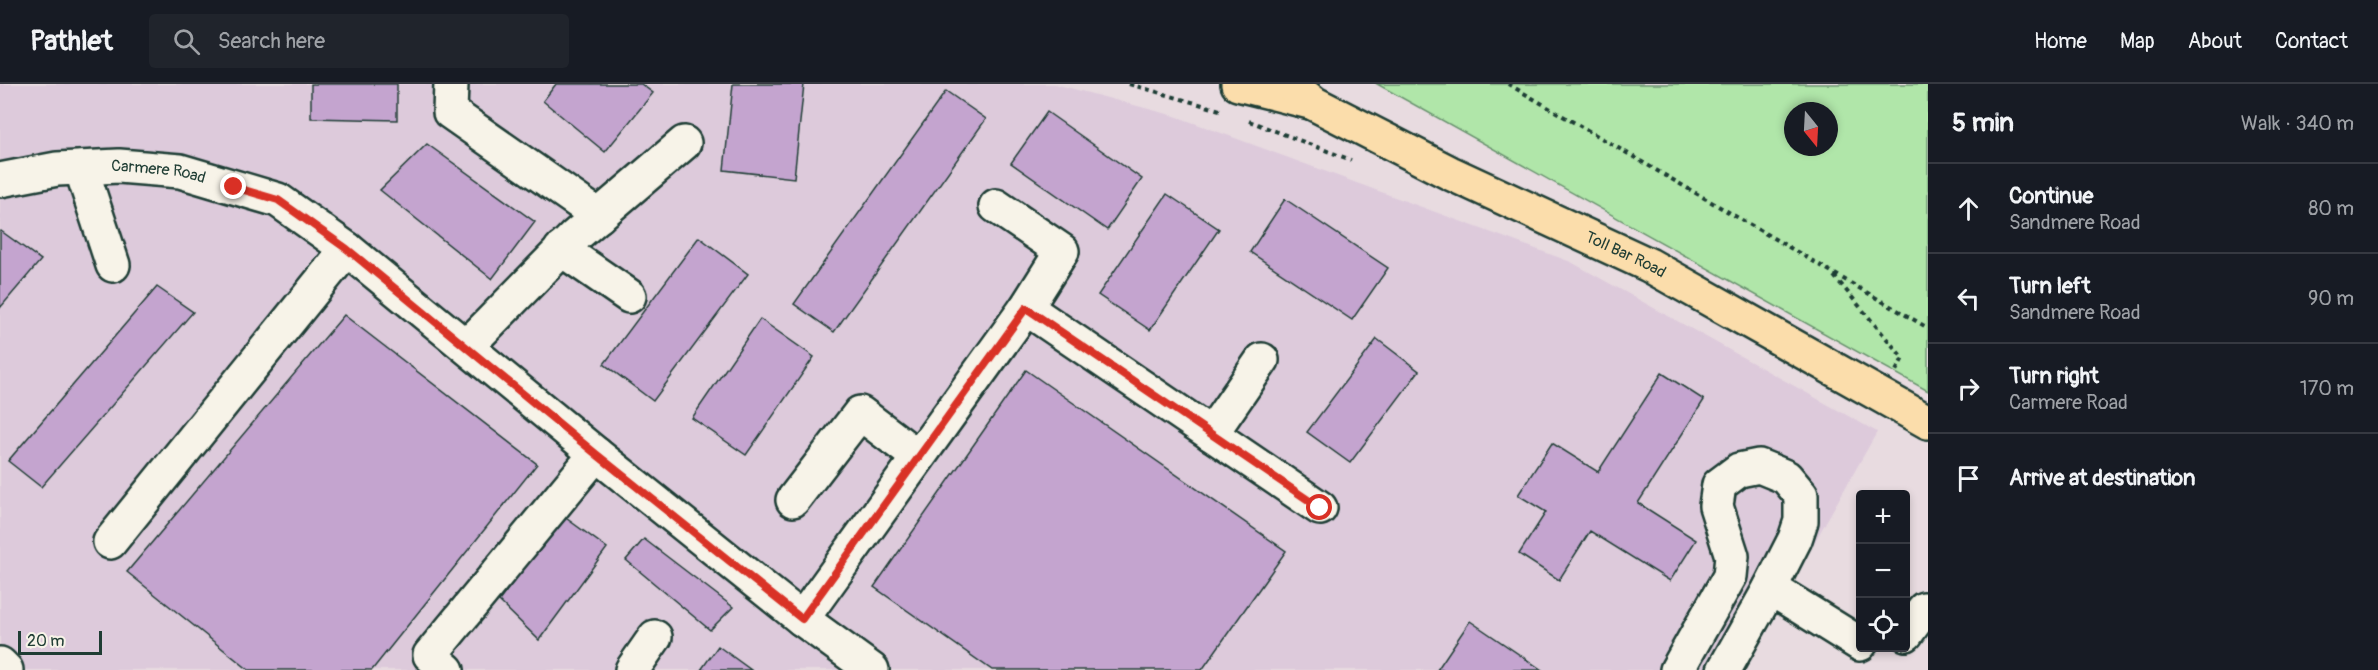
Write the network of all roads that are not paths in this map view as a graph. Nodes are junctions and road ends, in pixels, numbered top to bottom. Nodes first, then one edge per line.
1 (451, 84) edge
2 (1238, 84) edge
3 (1289, 84) edge
4 (1315, 104) junction
5 (684, 143) dead end
6 (81, 168) junction
7 (0, 180) edge
8 (996, 206) dead end
9 (598, 216) junction
10 (347, 249) junction
11 (561, 249) junction
12 (113, 265) dead end
13 (629, 296) dead end
14 (1026, 308) junction
15 (467, 346) junction
16 (1262, 360) dead end
17 (1928, 422) edge
18 (1211, 434) junction
19 (596, 454) junction
20 (918, 457) junction
21 (793, 500) dead end
22 (1320, 508) dead end
23 (110, 542) dead end
24 (1770, 588) junction
25 (802, 619) junction
26 (655, 637) dead end
27 (1856, 642) edge
28 (0, 664) edge
29 (6, 670) edge
30 (447, 670) edge
31 (632, 670) edge
32 (872, 670) edge
33 (1677, 670) edge
34 (1724, 670) edge

1 - 9 street
2 - 4 main road, Toll Bar Road
3 - 4 main road, Toll Bar Road
4 - 17 main road, Toll Bar Road
5 - 9 street
6 - 7 street, Carmere Road
6 - 10 street, Carmere Road
6 - 12 street
8 - 14 street
9 - 11 street
10 - 15 street, Carmere Road
10 - 23 street
11 - 13 street
11 - 15 street
14 - 18 street
14 - 20 street
15 - 19 street, Carmere Road
16 - 18 street
18 - 22 street
19 - 25 street, Carmere Road
19 - 30 street
20 - 21 street
20 - 25 street
24 - 27 street
24 - 33 street
24 - 34 street
25 - 32 street, Carmere Road
26 - 31 street
28 - 29 street

